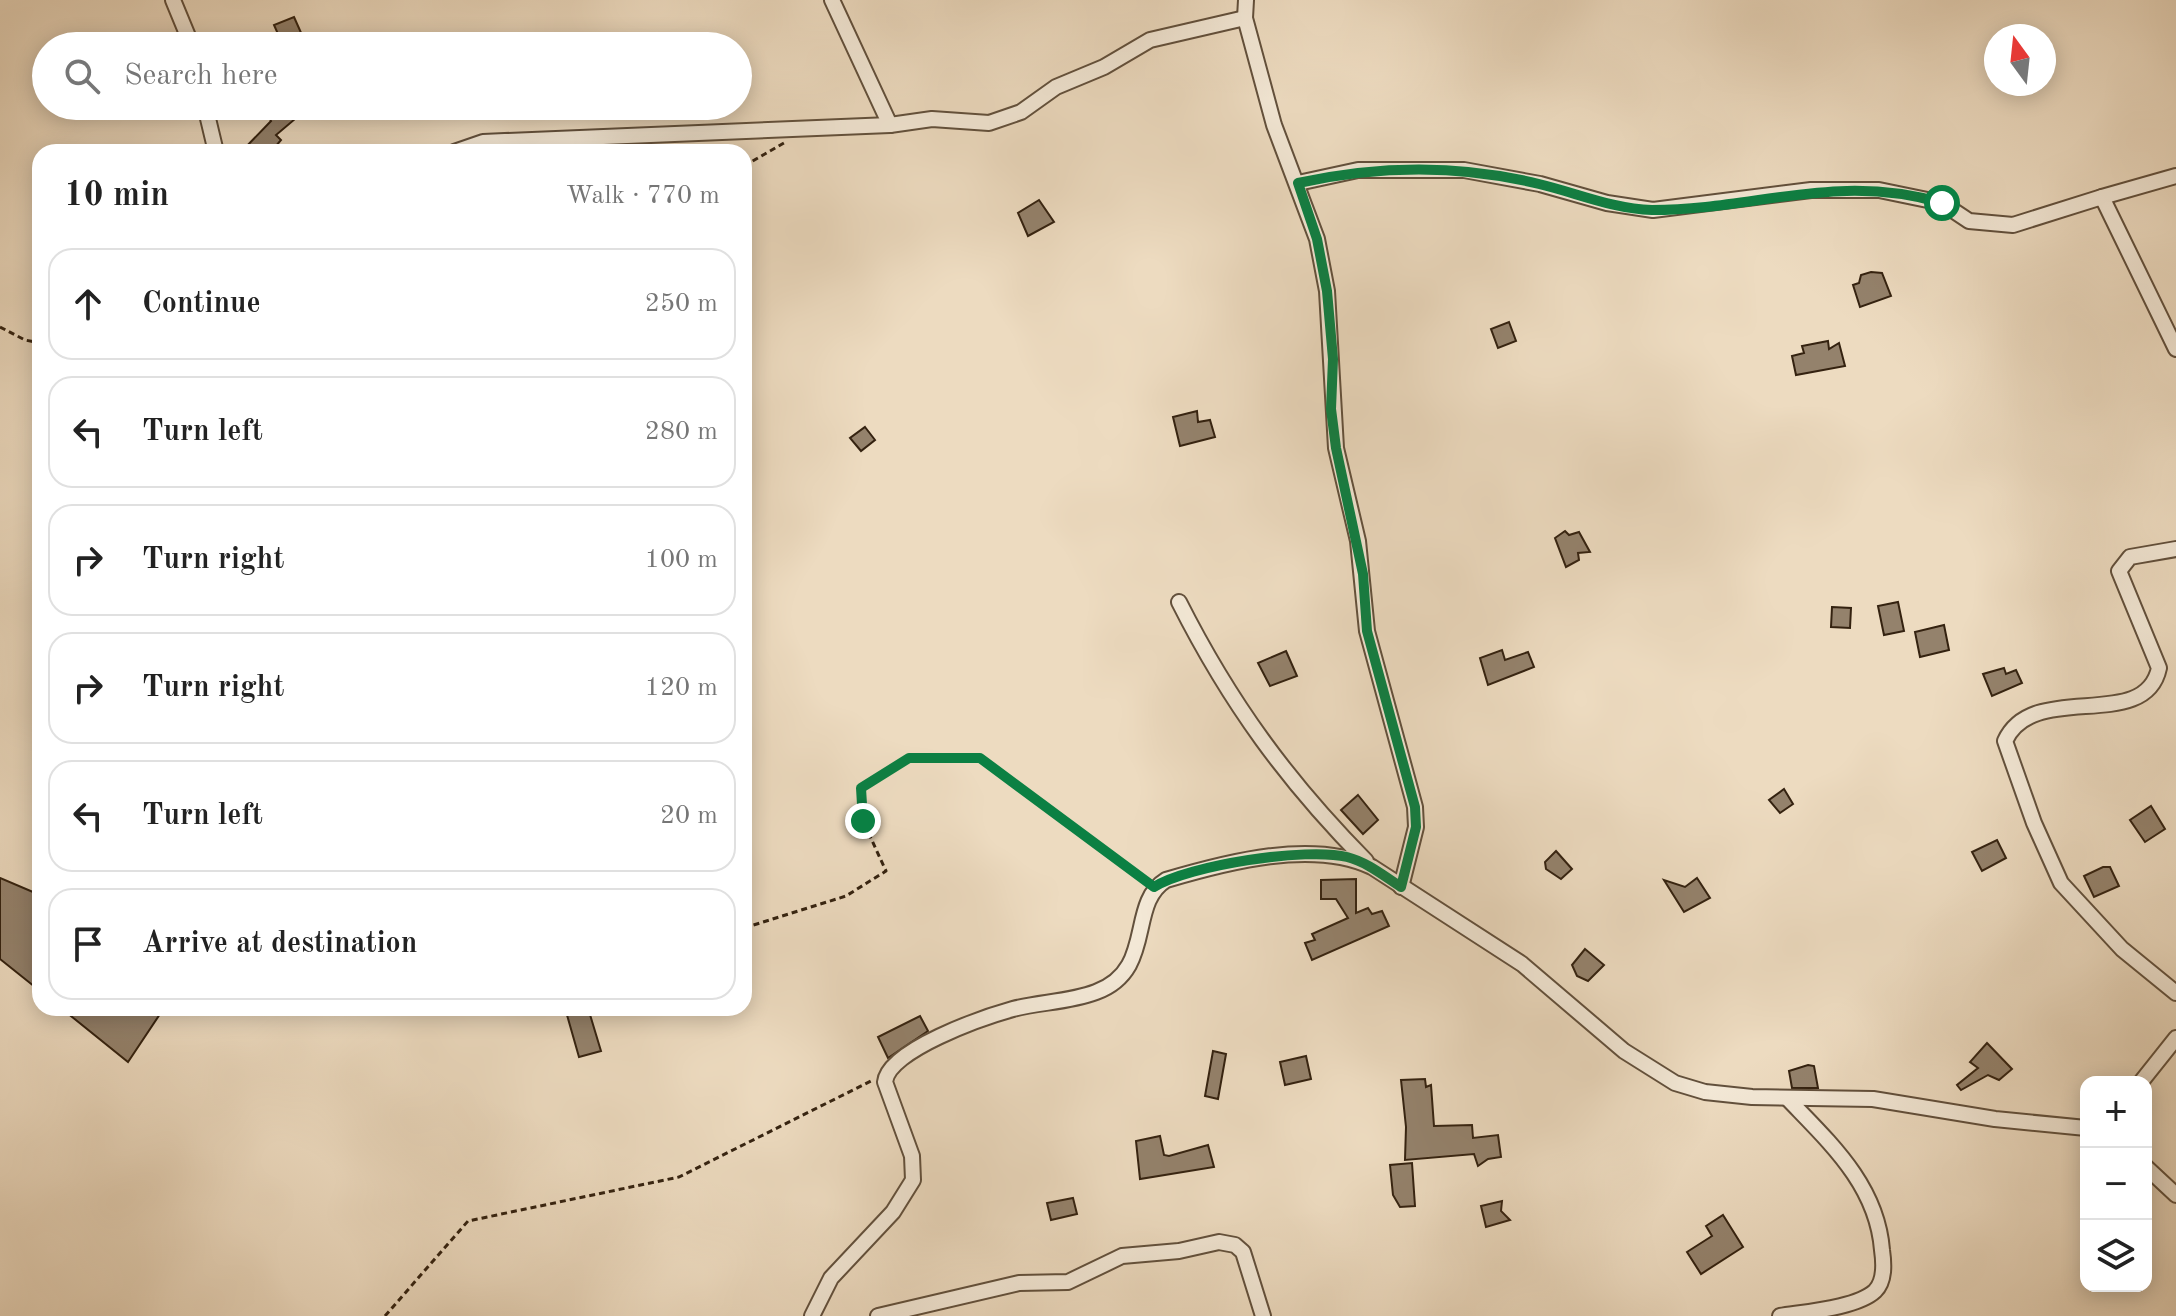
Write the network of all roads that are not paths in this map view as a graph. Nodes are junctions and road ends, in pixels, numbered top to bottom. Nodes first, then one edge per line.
1 (173, 0) edge
2 (832, 0) edge
3 (1246, 0) edge
4 (1245, 18) junction
5 (186, 32) edge
6 (208, 120) edge
7 (890, 125) junction
8 (214, 144) edge
9 (477, 144) edge
10 (2176, 176) edge
11 (1298, 183) junction
12 (2102, 197) junction
13 (2176, 349) edge
14 (2176, 549) edge
15 (1179, 602) dead end
16 (1372, 867) junction
17 (1401, 887) junction
18 (2176, 993) edge
19 (2176, 1038) edge
20 (2146, 1076) edge
21 (1787, 1098) junction
22 (2080, 1127) edge
23 (2152, 1173) edge
24 (2176, 1195) edge
25 (812, 1316) edge
26 (878, 1316) edge
27 (1263, 1316) edge
28 (1780, 1316) edge

1 - 5 street
2 - 7 street
3 - 4 street
4 - 7 street
4 - 11 street
6 - 8 street
7 - 9 street
10 - 12 street
11 - 12 street
11 - 17 street
12 - 13 street
14 - 18 street
15 - 16 street
16 - 17 street
16 - 25 street
17 - 21 street
19 - 20 street
21 - 22 street
21 - 28 street
23 - 24 street
26 - 27 street

